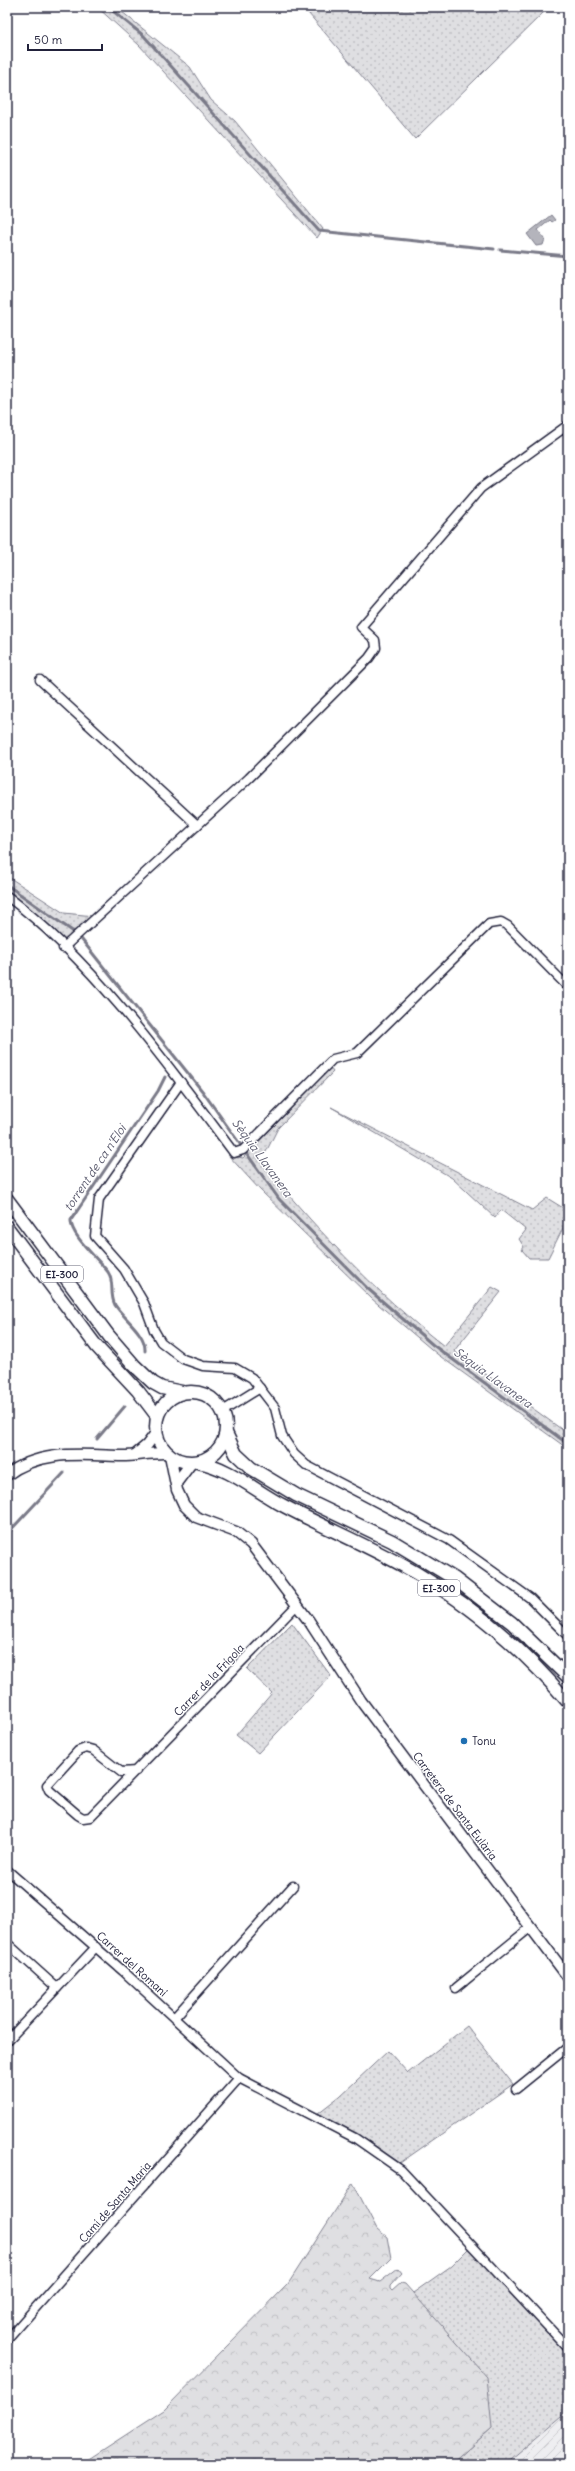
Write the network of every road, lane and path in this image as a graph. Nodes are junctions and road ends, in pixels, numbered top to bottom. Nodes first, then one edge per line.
1 (568, 425) edge
2 (40, 680) dead end
3 (197, 825) junction
4 (7, 896) edge
5 (63, 948) junction
6 (568, 987) edge
7 (181, 1082) junction
8 (7, 1199) edge
9 (7, 1227) edge
10 (260, 1388) junction
11 (182, 1392) junction
12 (223, 1411) junction
13 (157, 1416) junction
14 (156, 1433) junction
15 (226, 1433) junction
16 (169, 1454) junction
17 (135, 1455) junction
18 (195, 1462) junction
19 (7, 1475) edge
20 (176, 1482) junction
21 (297, 1606) junction
22 (568, 1636) edge
23 (568, 1677) edge
24 (568, 1702) edge
25 (136, 1771) junction
26 (7, 1870) edge
27 (293, 1886) dead end
28 (531, 1927) junction
29 (7, 1943) edge
30 (96, 1947) junction
31 (568, 1978) edge
32 (57, 1988) junction
33 (456, 1988) dead end
34 (174, 2018) junction
35 (7, 2041) edge
36 (568, 2047) edge
37 (240, 2078) junction
38 (516, 2089) dead end
39 (7, 2340) edge
40 (568, 2348) edge

1 - 3 street
2 - 3 street
3 - 5 street
4 - 5 street
5 - 7 street
6 - 7 street
7 - 10 street
8 - 11 main road, EI-300
9 - 13 main road, EI-300
10 - 12 street
10 - 22 street
11 - 12 main road, EI-300
11 - 13 main road
12 - 15 main road, EI-300
13 - 14 main road
14 - 16 main road
14 - 17 street
15 - 18 main road
15 - 23 main road, EI-300
16 - 17 street
16 - 18 main road, EI-300
16 - 20 street, Carretera de Santa Eulària
17 - 19 street
18 - 20 street
18 - 24 main road, EI-300
20 - 21 street, Carretera de Santa Eulària
21 - 25 street, Carrer de la Frígola
21 - 28 street, Carretera de Santa Eulària
25 - 25 street, Carrer de la Frígola
26 - 30 street, Carrer del Romaní
27 - 34 street
28 - 31 street, Carretera de Santa Eulària
28 - 33 street
29 - 32 street
30 - 32 street
30 - 34 street, Carrer del Romaní
32 - 35 street
34 - 37 street, Carrer del Romaní
36 - 38 street
37 - 39 street, Camí de Santa Maria
37 - 40 street, Carrer del Romaní

